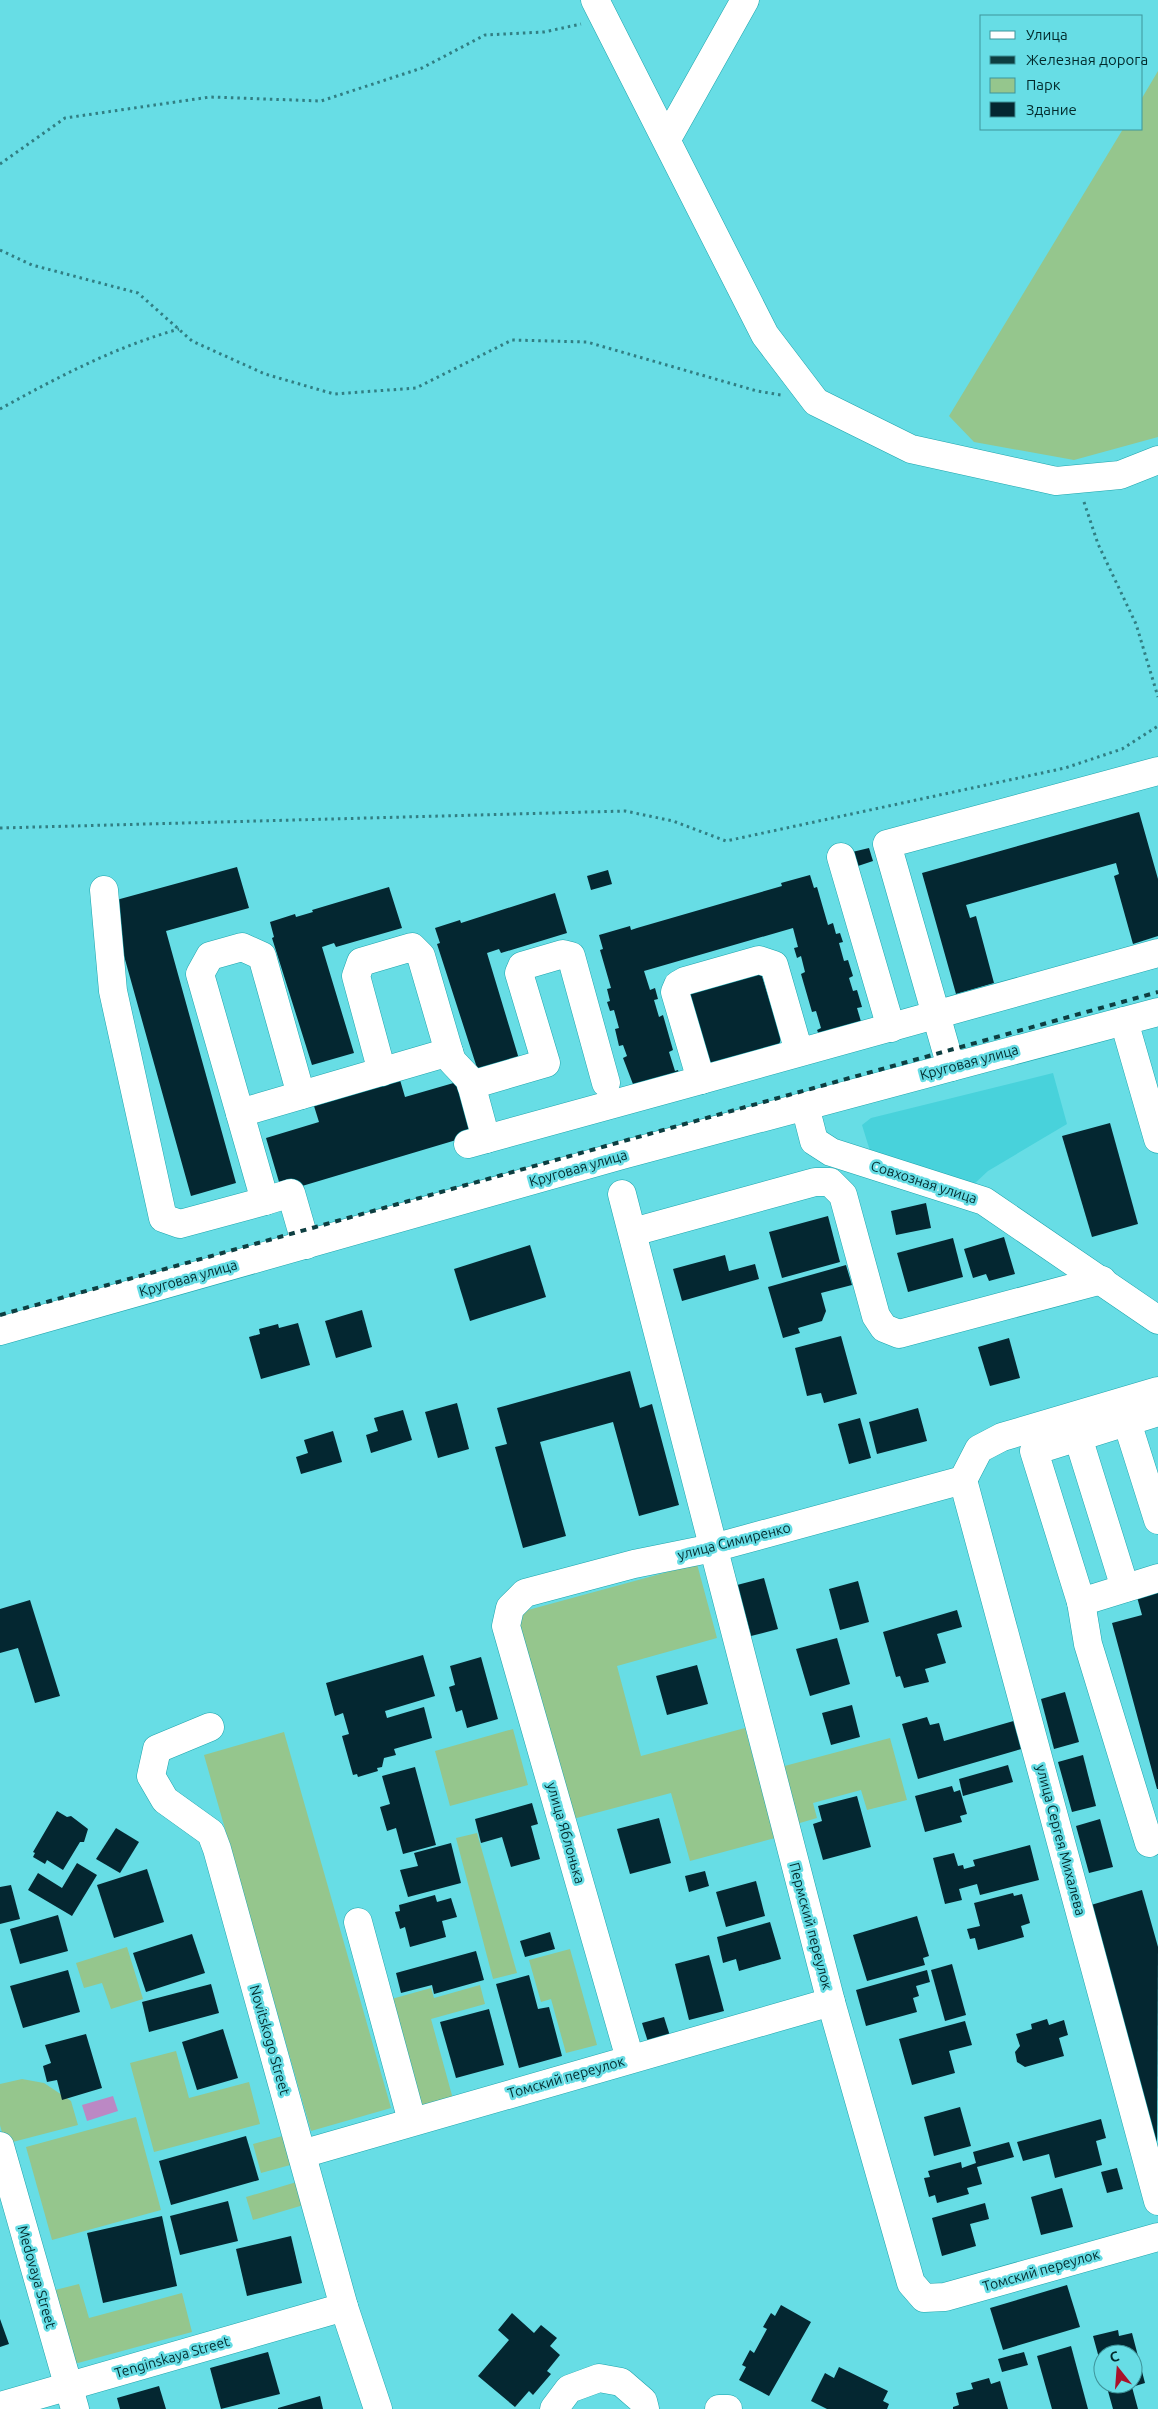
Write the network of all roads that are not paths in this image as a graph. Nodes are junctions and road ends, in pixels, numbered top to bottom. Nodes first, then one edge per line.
1 (745, 0) edge
2 (600, 9) edge
3 (667, 139) junction
4 (1158, 460) edge
5 (1158, 771) edge
6 (841, 857) dead end
7 (104, 890) dead end
8 (1158, 953) edge
9 (1158, 1012) edge
10 (937, 1016) junction
11 (1124, 1021) junction
12 (891, 1028) junction
13 (449, 1052) junction
14 (799, 1052) junction
15 (952, 1067) junction
16 (382, 1072) junction
17 (701, 1080) junction
18 (606, 1083) dead end
19 (471, 1085) junction
20 (301, 1095) junction
21 (805, 1106) junction
22 (240, 1113) junction
23 (1158, 1139) edge
24 (622, 1194) dead end
25 (265, 1201) junction
26 (633, 1232) junction
27 (306, 1245) junction
28 (1102, 1280) junction
29 (1158, 1320) edge
30 (0, 1331) edge
31 (1158, 1391) edge
32 (1158, 1412) edge
33 (1127, 1422) junction
34 (1078, 1437) junction
35 (963, 1480) junction
36 (1158, 1520) edge
37 (713, 1548) junction
38 (1158, 1578) edge
39 (1125, 1588) junction
40 (1081, 1602) junction
41 (510, 1608) joint
42 (210, 1727) dead end
43 (1149, 1843) dead end
44 (358, 1922) dead end
45 (831, 2002) junction
46 (630, 2059) junction
47 (412, 2121) junction
48 (0, 2146) edge
49 (302, 2154) junction
50 (1158, 2201) edge
51 (1158, 2237) edge
52 (924, 2298) joint
53 (344, 2307) junction
54 (72, 2398) edge
55 (0, 2406) edge
56 (378, 2409) edge
57 (554, 2409) edge
58 (645, 2409) edge
59 (719, 2409) edge
60 (728, 2409) edge

1 - 3 street
2 - 3 street
3 - 4 street
5 - 10 street
6 - 12 street
7 - 25 street
8 - 10 street
9 - 11 street, Круговая улица
10 - 12 street
10 - 15 street
11 - 15 street, Круговая улица
11 - 23 street
12 - 14 street
13 - 16 street
13 - 16 street
13 - 19 street
14 - 17 street
14 - 17 street
15 - 21 street, Круговая улица
16 - 20 street
17 - 19 street
18 - 19 street
20 - 22 street
20 - 22 street
21 - 27 street, Круговая улица
21 - 28 street, Совхозная улица
22 - 25 street
24 - 26 street, Пермский переулок
25 - 27 street
26 - 28 street
26 - 37 street, Пермский переулок
27 - 30 street, Круговая улица
28 - 29 street, Совхозная улица
31 - 35 street
32 - 33 street
33 - 34 street
33 - 36 street
34 - 39 street
34 - 40 street
35 - 37 street, улица Симиренко
35 - 50 street, улица Сергея Михалева
37 - 41 street, улица Симиренко
37 - 45 street, Пермский переулок
38 - 39 street
39 - 40 street
40 - 43 street
41 - 46 street, улица Яблонька
42 - 49 street, Novitskogo Street
44 - 47 street
45 - 46 street, Томский переулок
45 - 52 street, Пермский переулок
46 - 47 street, Томский переулок
47 - 49 street, Томский переулок
48 - 54 street, Medovaya Street
49 - 53 street, Novitskogo Street
51 - 52 street, Томский переулок
53 - 54 street, Tenginskaya Street
53 - 56 street, Novitskogo Street
54 - 55 street, Tenginskaya Street
57 - 58 street
59 - 60 street

